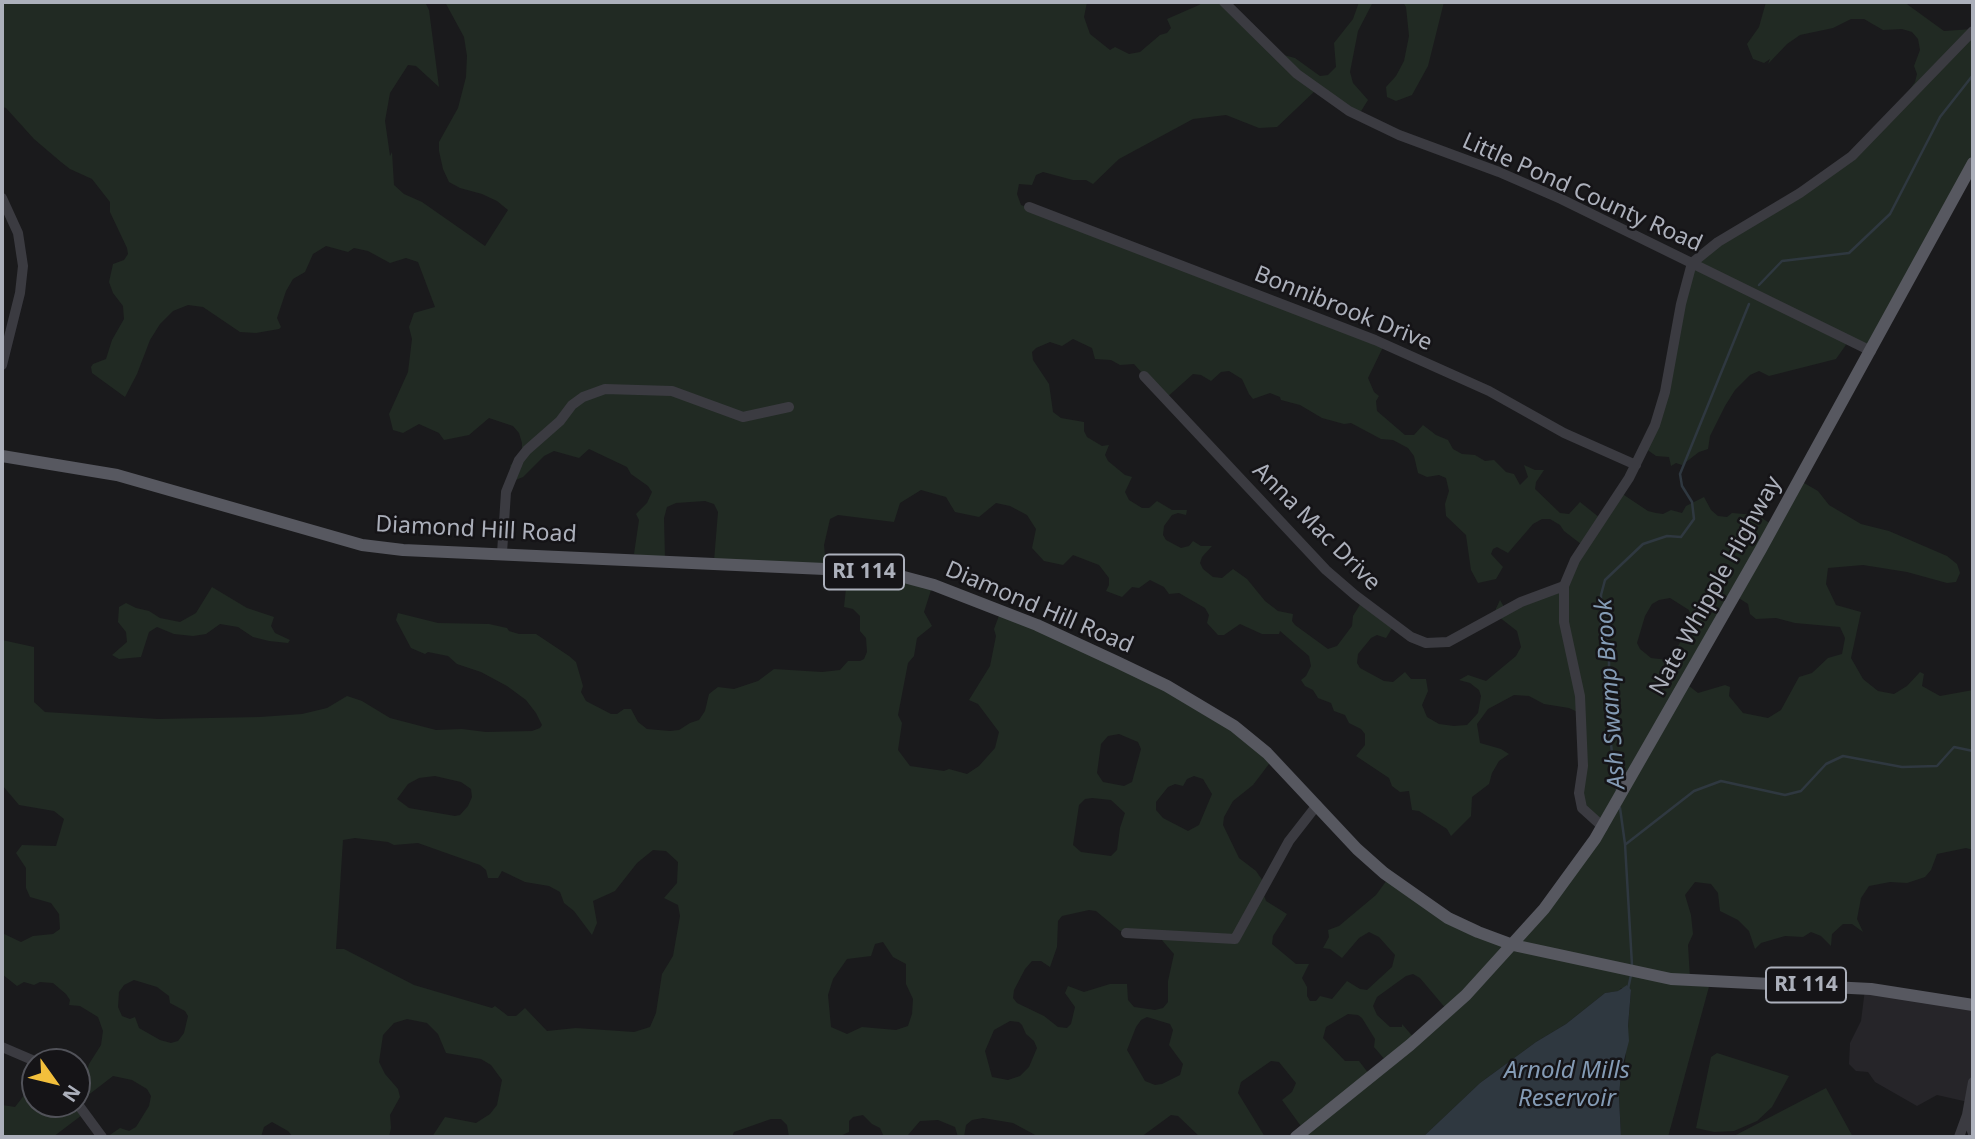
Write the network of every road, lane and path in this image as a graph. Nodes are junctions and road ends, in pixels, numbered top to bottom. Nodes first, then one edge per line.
1 (1224, 2) edge
2 (1973, 31) edge
3 (1973, 163) edge
4 (2, 198) edge
5 (1029, 207) dead end
6 (1692, 264) junction
7 (1871, 351) junction
8 (2, 365) edge
9 (1144, 376) dead end
10 (789, 407) dead end
11 (2, 456) edge
12 (1636, 465) junction
13 (502, 553) junction
14 (1564, 586) junction
15 (1317, 805) junction
16 (1603, 827) junction
17 (1126, 933) dead end
18 (1513, 945) junction
19 (1973, 1005) edge
20 (2, 1047) edge
21 (21, 1055) edge
22 (1973, 1082) edge
23 (1967, 1115) junction
24 (88, 1118) edge
25 (1973, 1134) edge
26 (102, 1137) edge
27 (1296, 1137) edge
28 (1959, 1137) edge

1 - 6 street, Little Pond County Road
2 - 6 street
3 - 7 main road, Nate Whipple Highway
4 - 8 street
5 - 12 street, Bonnibrook Drive
6 - 7 street, Little Pond County Road
6 - 12 street
7 - 16 main road, Nate Whipple Highway
9 - 14 street, Anna Mac Drive
10 - 13 street
11 - 13 main road, Diamond Hill Road / RI 114
12 - 14 street
13 - 15 main road, Diamond Hill Road / RI 114
14 - 16 street
15 - 17 street
15 - 18 main road, Diamond Hill Road / RI 114
16 - 18 main road, Nate Whipple Highway
18 - 19 main road, Diamond Hill Road / RI 114
18 - 27 main road, Nate Whipple Highway
20 - 21 street
22 - 23 street
23 - 25 street
23 - 28 street
24 - 26 street

